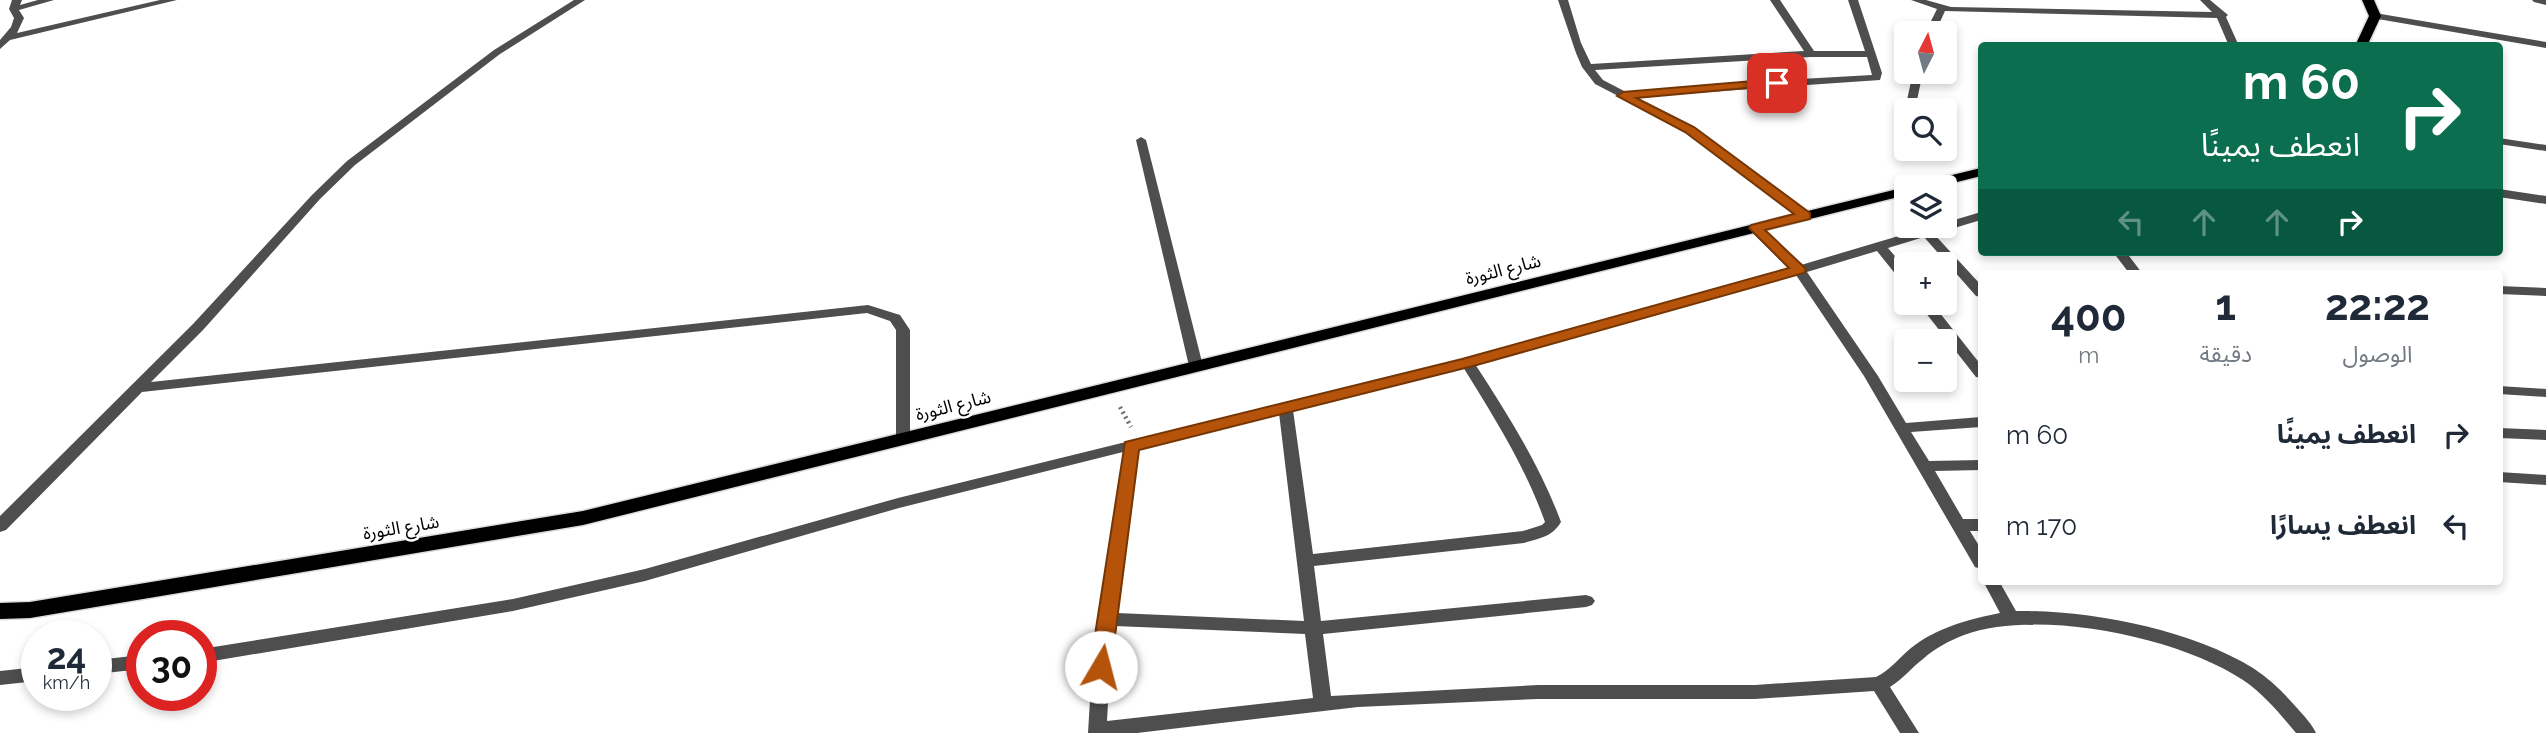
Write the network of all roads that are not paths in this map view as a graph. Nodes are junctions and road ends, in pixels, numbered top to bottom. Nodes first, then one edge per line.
1 (49, 0) edge
2 (172, 0) edge
3 (580, 0) edge
4 (1563, 0) edge
5 (1775, 0) edge
6 (1853, 0) edge
7 (1916, 0) edge
8 (2205, 0) edge
9 (2368, 0) edge
10 (2538, 0) edge
11 (2546, 2) edge
12 (16, 4) edge
13 (1942, 9) junction
14 (2223, 15) junction
15 (2375, 16) junction
16 (1936, 21) edge
17 (8, 38) junction
18 (2233, 42) edge
19 (2363, 42) edge
20 (2546, 45) edge
21 (0, 46) edge
22 (1811, 54) junction
23 (1871, 54) junction
24 (1587, 67) junction
25 (1623, 96) junction
26 (1141, 141) dead end
27 (2503, 142) edge
28 (2546, 148) edge
29 (1978, 173) edge
30 (1957, 178) edge
31 (2503, 194) edge
32 (1894, 195) edge
33 (2546, 200) edge
34 (1805, 216) junction
35 (1978, 217) edge
36 (1957, 221) edge
37 (1755, 228) junction
38 (1906, 238) edge
39 (1931, 238) edge
40 (1880, 246) junction
41 (2122, 256) edge
42 (1894, 263) edge
43 (1799, 270) junction
44 (2134, 270) edge
45 (1978, 290) edge
46 (2503, 290) edge
47 (2546, 292) edge
48 (1936, 315) edge
49 (1975, 359) edge
50 (1468, 362) junction
51 (1196, 366) junction
52 (137, 388) junction
53 (2503, 390) edge
54 (2546, 393) edge
55 (1286, 408) junction
56 (1978, 422) edge
57 (1902, 428) junction
58 (2503, 433) edge
59 (2546, 435) edge
60 (903, 439) junction
61 (1136, 445) junction
62 (1925, 466) junction
63 (1978, 466) edge
64 (2503, 477) edge
65 (2546, 480) edge
66 (1978, 525) edge
67 (0, 526) edge
68 (1961, 526) junction
69 (1978, 557) edge
70 (1305, 561) junction
71 (1993, 585) edge
72 (1586, 601) dead end
73 (0, 611) edge
74 (2011, 618) junction
75 (1107, 619) junction
76 (1314, 628) junction
77 (217, 653) edge
78 (21, 676) edge
79 (0, 678) edge
80 (1879, 684) junction
81 (1323, 704) junction
82 (1097, 732) edge
83 (1910, 733) edge
84 (2307, 733) edge

1 - 12 street
2 - 17 street
3 - 52 street
4 - 24 street
5 - 22 street
6 - 23 street
7 - 13 street
8 - 14 street
9 - 15 main road
10 - 11 street
12 - 17 street
13 - 14 street
13 - 16 street
14 - 18 street
15 - 19 main road
15 - 20 street
17 - 21 street
22 - 23 street
22 - 24 street
23 - 25 street
24 - 25 street
25 - 34 street
26 - 51 street
27 - 28 street
29 - 30 main road
31 - 33 street
32 - 34 main road, شارع الثورة
34 - 37 main road, شارع الثورة
35 - 36 street
37 - 43 street
37 - 51 main road, شارع الثورة
38 - 40 street
39 - 45 street
40 - 42 street
40 - 43 street
41 - 44 street
43 - 50 street
43 - 57 street
46 - 47 street
48 - 49 street
50 - 55 street
50 - 70 street
51 - 60 main road, شارع الثورة
52 - 60 street
52 - 67 street
53 - 54 street
55 - 61 street
55 - 70 street
56 - 57 street
57 - 62 street
58 - 59 street
60 - 73 main road, شارع الثورة
61 - 75 street
61 - 77 street
62 - 63 street
62 - 68 street
64 - 65 street
66 - 68 street
68 - 69 street
70 - 76 street
71 - 74 street
72 - 76 street
74 - 80 street
74 - 84 street
75 - 76 street
75 - 82 street
76 - 81 street
78 - 79 street
80 - 81 street
80 - 83 street
81 - 82 street

